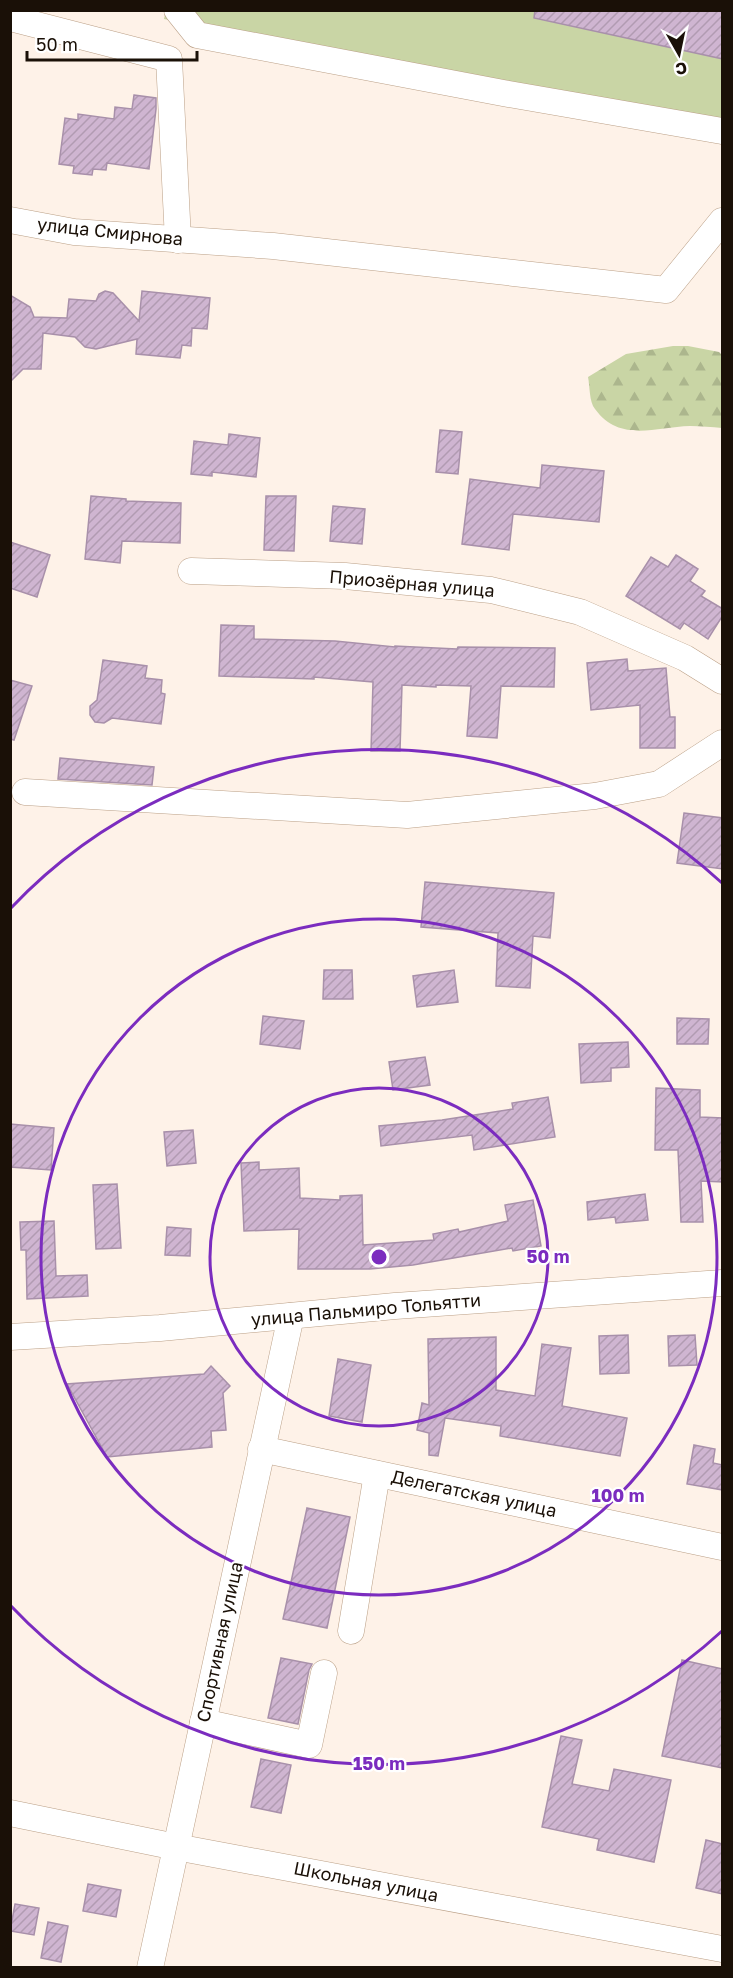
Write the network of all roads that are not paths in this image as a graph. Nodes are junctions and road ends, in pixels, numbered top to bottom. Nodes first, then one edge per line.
1 (177, 10) edge
2 (10, 18) edge
3 (723, 131) edge
4 (10, 220) edge
5 (723, 221) edge
6 (178, 240) junction
7 (191, 571) dead end
8 (723, 681) edge
9 (723, 744) edge
10 (25, 792) dead end
11 (723, 1283) edge
12 (291, 1316) junction
13 (10, 1337) edge
14 (261, 1449) junction
15 (377, 1474) junction
16 (723, 1547) edge
17 (351, 1631) dead end
18 (324, 1673) dead end
19 (203, 1722) junction
20 (10, 1813) edge
21 (176, 1847) junction
22 (723, 1949) edge
23 (150, 1968) edge

1 - 3 street
2 - 6 street
4 - 6 street, улица Смирнова
5 - 6 street, улица Смирнова
7 - 8 street, Приозёрная улица
9 - 10 street
11 - 12 street, улица Пальмиро Тольятти
12 - 13 street, улица Пальмиро Тольятти
12 - 14 street, Спортивная улица
14 - 15 street, Делегатская улица
14 - 19 street, Спортивная улица
15 - 16 street, Делегатская улица
15 - 17 street
18 - 19 street
19 - 21 street, Спортивная улица
20 - 21 street, Школьная улица
21 - 22 street, Школьная улица
21 - 23 street, Спортивная улица

